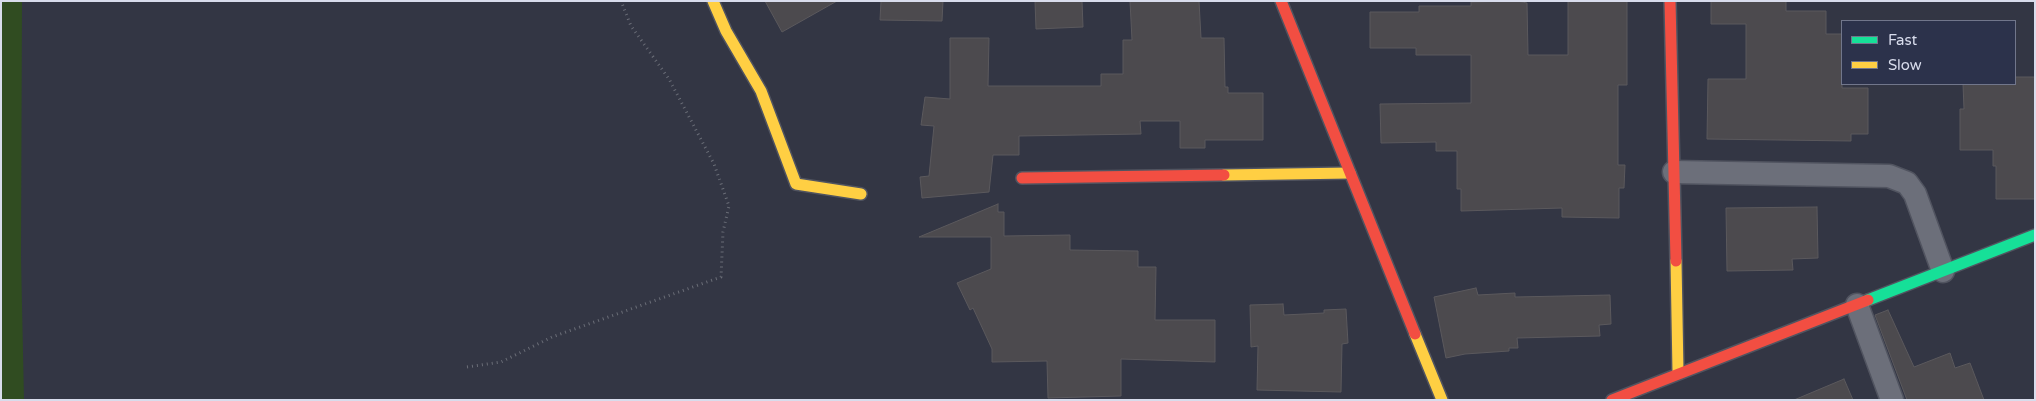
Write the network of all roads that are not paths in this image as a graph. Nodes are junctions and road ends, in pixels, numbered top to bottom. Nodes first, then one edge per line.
1 (713, 1) edge
2 (1281, 1) edge
3 (1670, 1) edge
4 (1674, 172) junction
5 (1350, 173) junction
6 (1022, 178) dead end
7 (861, 194) dead end
8 (2035, 235) edge
9 (1943, 271) junction
10 (1857, 305) junction
11 (1678, 372) junction
12 (1442, 400) edge
13 (1612, 400) edge
14 (1892, 400) edge

1 - 7 street
2 - 5 street
3 - 4 street
4 - 9 street
4 - 11 street
5 - 6 street
5 - 12 street
8 - 9 street
9 - 10 street
10 - 11 street
10 - 14 street
11 - 13 street

